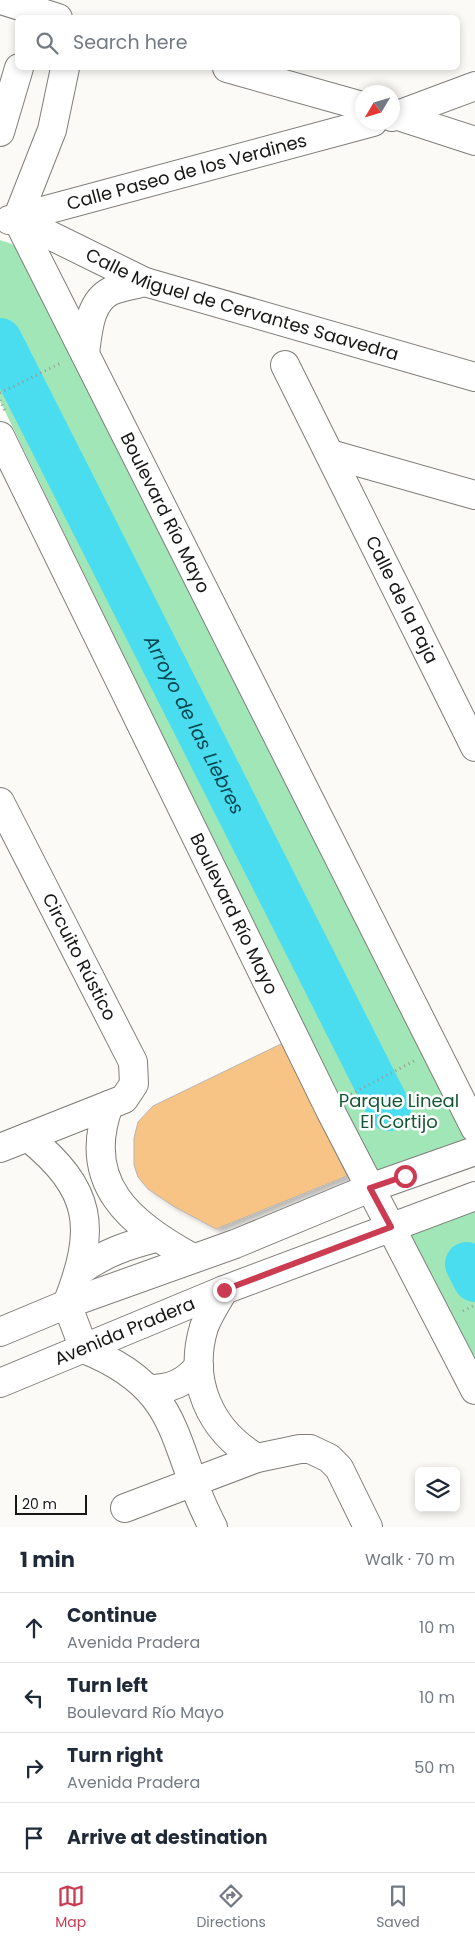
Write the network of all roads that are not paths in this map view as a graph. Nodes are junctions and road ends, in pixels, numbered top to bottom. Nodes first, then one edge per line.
1 (1, 0) edge
2 (46, 11) edge
3 (18, 70) edge
4 (65, 70) edge
5 (233, 70) edge
6 (475, 86) edge
7 (355, 104) edge
8 (400, 113) edge
9 (400, 117) edge
10 (355, 127) edge
11 (0, 132) edge
12 (475, 141) edge
13 (8, 220) edge
14 (145, 282) junction
15 (73, 358) junction
16 (286, 365) dead end
17 (475, 377) edge
18 (0, 436) edge
19 (330, 454) junction
20 (475, 495) edge
21 (475, 747) edge
22 (0, 802) edge
23 (109, 1106) junction
24 (475, 1128) edge
25 (9, 1141) edge
26 (475, 1151) edge
27 (370, 1188) junction
28 (475, 1196) edge
29 (391, 1227) junction
30 (156, 1238) junction
31 (193, 1258) junction
32 (80, 1271) junction
33 (224, 1290) junction
34 (67, 1304) junction
35 (0, 1332) edge
36 (84, 1349) junction
37 (198, 1366) junction
38 (0, 1383) edge
39 (149, 1389) junction
40 (475, 1390) edge
41 (257, 1458) junction
42 (193, 1482) junction
43 (125, 1508) dead end
44 (214, 1527) edge
45 (368, 1527) edge

1 - 2 street
3 - 11 street
4 - 13 street
5 - 7 street
6 - 8 street
9 - 12 street
10 - 13 street, Calle Paseo de los Verdines
13 - 14 street, Calle Miguel de Cervantes Saavedra
13 - 15 street, Boulevard Río Mayo
14 - 15 street
14 - 17 street, Calle Miguel de Cervantes Saavedra
15 - 24 street, Boulevard Río Mayo
16 - 19 street, Calle de la Paja
18 - 27 street, Boulevard Río Mayo
19 - 20 street
19 - 21 street, Calle de la Paja
22 - 23 street, Circuito Rústico
23 - 25 street, Circuito Rústico
23 - 30 street
25 - 32 street, Circuito Rústico
26 - 27 street
27 - 29 street, Boulevard Río Mayo
27 - 31 street
28 - 29 street, Avenida Pradera
29 - 33 street, Avenida Pradera
29 - 40 street, Boulevard Río Mayo
30 - 31 street
30 - 32 street
31 - 34 street
32 - 34 street, Circuito Rústico
33 - 36 street, Avenida Pradera
33 - 37 street
34 - 35 street
34 - 36 street
36 - 38 street, Avenida Pradera
36 - 39 street
37 - 39 street
37 - 41 street
39 - 42 street
41 - 42 street
41 - 45 street
42 - 43 street
42 - 44 street

